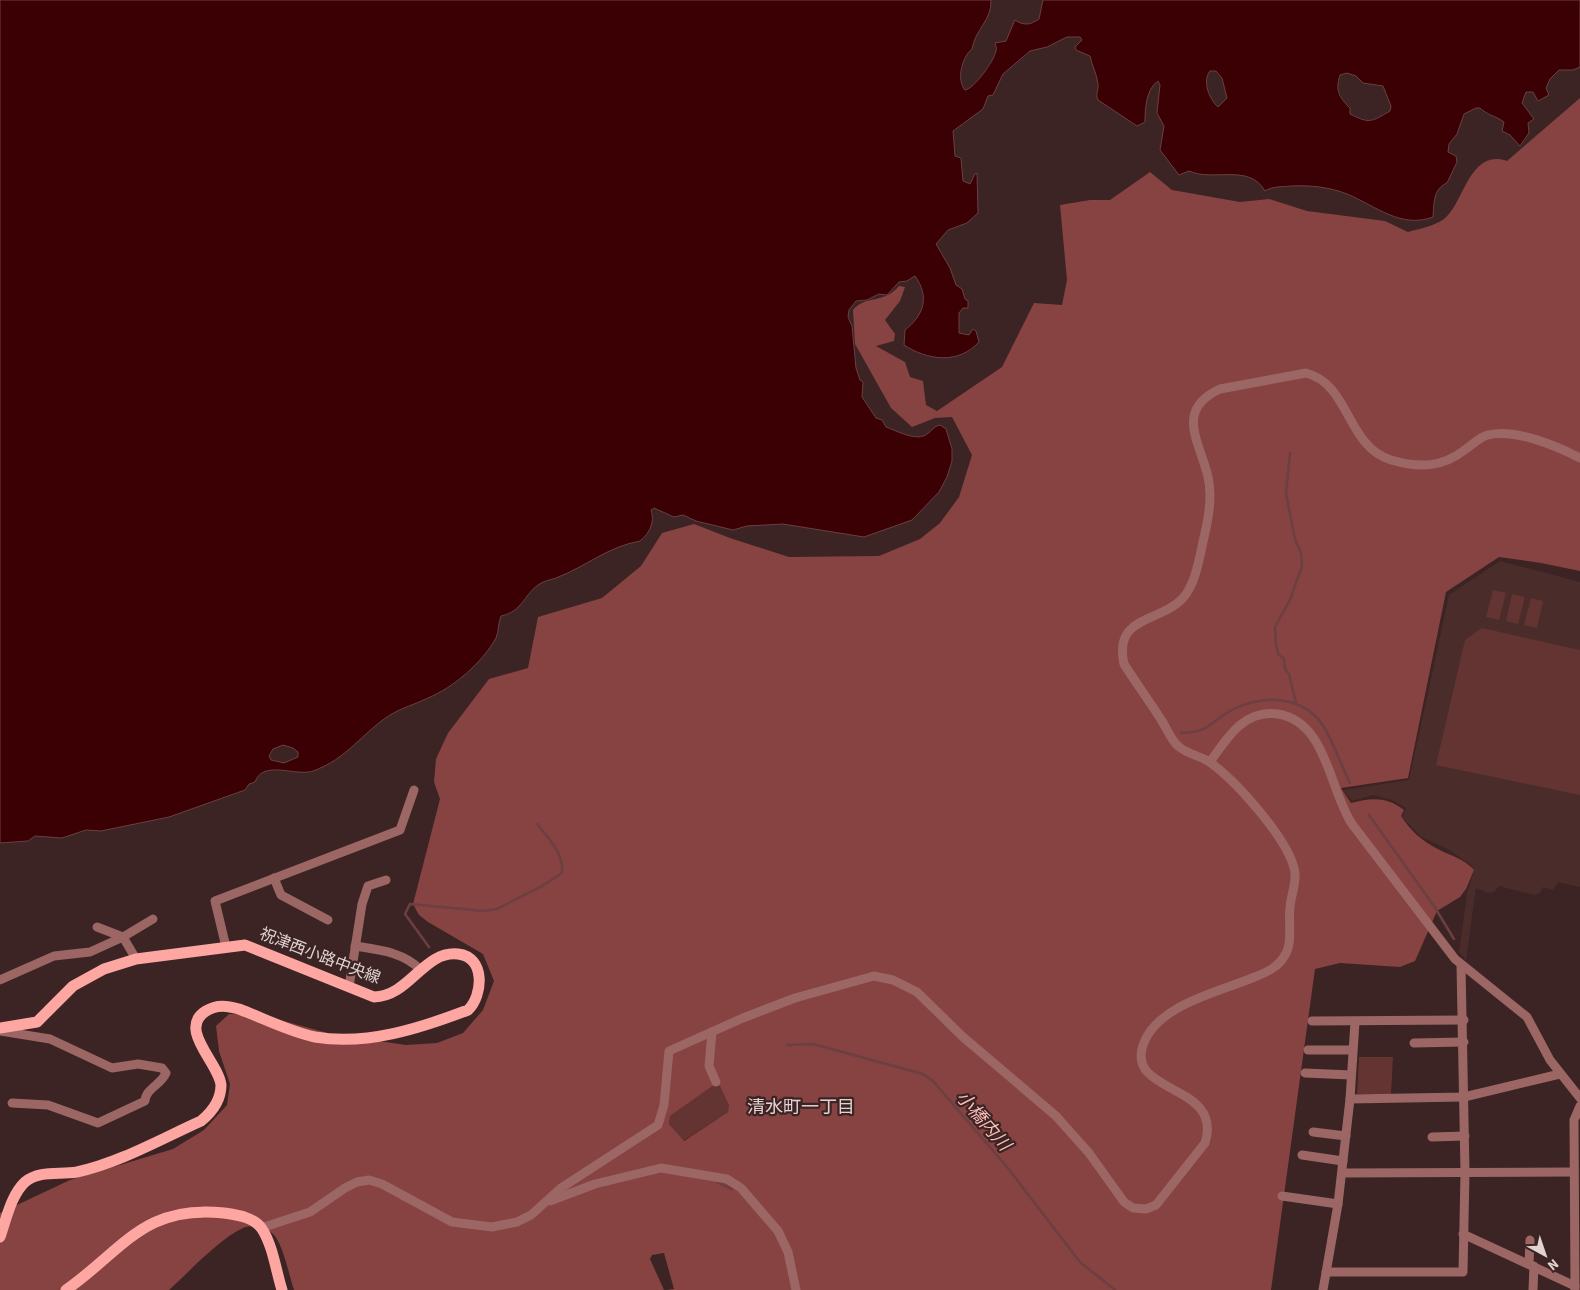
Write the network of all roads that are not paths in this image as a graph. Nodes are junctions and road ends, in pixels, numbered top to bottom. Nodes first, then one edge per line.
1 (1580, 458) edge
2 (1210, 762) junction
3 (414, 790) dead end
4 (400, 830) junction
5 (398, 841) dead end
6 (274, 878) junction
7 (386, 880) dead end
8 (153, 918) dead end
9 (328, 920) dead end
10 (97, 927) dead end
11 (123, 937) junction
12 (355, 946) junction
13 (226, 947) junction
14 (136, 959) junction
15 (1462, 965) junction
16 (421, 970) junction
17 (0, 980) edge
18 (349, 987) junction
19 (1464, 1020) junction
20 (1312, 1021) dead end
21 (1355, 1022) junction
22 (0, 1030) edge
23 (712, 1032) junction
24 (1464, 1042) junction
25 (1414, 1043) dead end
26 (1308, 1050) dead end
27 (1352, 1050) junction
28 (1305, 1073) dead end
29 (1560, 1074) junction
30 (1351, 1075) junction
31 (716, 1082) dead end
32 (1578, 1092) edge
33 (1464, 1097) junction
34 (1350, 1099) junction
35 (12, 1103) dead end
36 (1580, 1106) edge
37 (1313, 1132) dead end
38 (1346, 1136) junction
39 (1465, 1136) junction
40 (1432, 1137) dead end
41 (1302, 1155) dead end
42 (1343, 1161) junction
43 (1465, 1172) junction
44 (1574, 1172) junction
45 (1342, 1173) junction
46 (1282, 1196) dead end
47 (545, 1203) junction
48 (1338, 1204) junction
49 (261, 1228) junction
50 (1463, 1234) junction
51 (0, 1238) edge
52 (1530, 1240) dead end
53 (1532, 1265) junction
54 (1326, 1272) junction
55 (1575, 1288) edge
56 (66, 1290) edge
57 (282, 1290) edge
58 (796, 1290) edge
59 (1323, 1290) edge
60 (1533, 1290) edge

1 - 2 street
2 - 15 street
2 - 23 street
3 - 4 street
4 - 5 street
4 - 6 street
6 - 9 street
6 - 13 street
7 - 12 street
8 - 11 street
10 - 11 street
11 - 14 street
11 - 17 street
12 - 16 street
12 - 18 street
13 - 14 main road, 祝津西小路中央線
13 - 18 main road, 祝津西小路中央線
14 - 22 main road, 祝津西小路中央線
15 - 19 street
15 - 29 street
16 - 18 main road, 祝津西小路中央線
16 - 51 main road, 祝津西小路中央線
19 - 21 street
19 - 24 street
20 - 21 street
21 - 27 street
22 - 35 street
23 - 31 street
23 - 47 street
24 - 25 street
24 - 33 street
26 - 27 street
27 - 30 street
28 - 30 street
29 - 32 street
29 - 33 street
30 - 34 street
33 - 34 street
33 - 39 street
34 - 38 street
36 - 44 street
37 - 38 street
38 - 42 street
39 - 40 street
39 - 43 street
41 - 42 street
42 - 45 street
43 - 44 street
43 - 45 street
43 - 50 street
44 - 55 street
45 - 48 street
46 - 48 street
47 - 49 street
47 - 58 street
48 - 54 street
49 - 56 main road
49 - 57 main road
50 - 53 street
50 - 54 street
52 - 53 street
53 - 55 street
53 - 60 street
54 - 59 street

